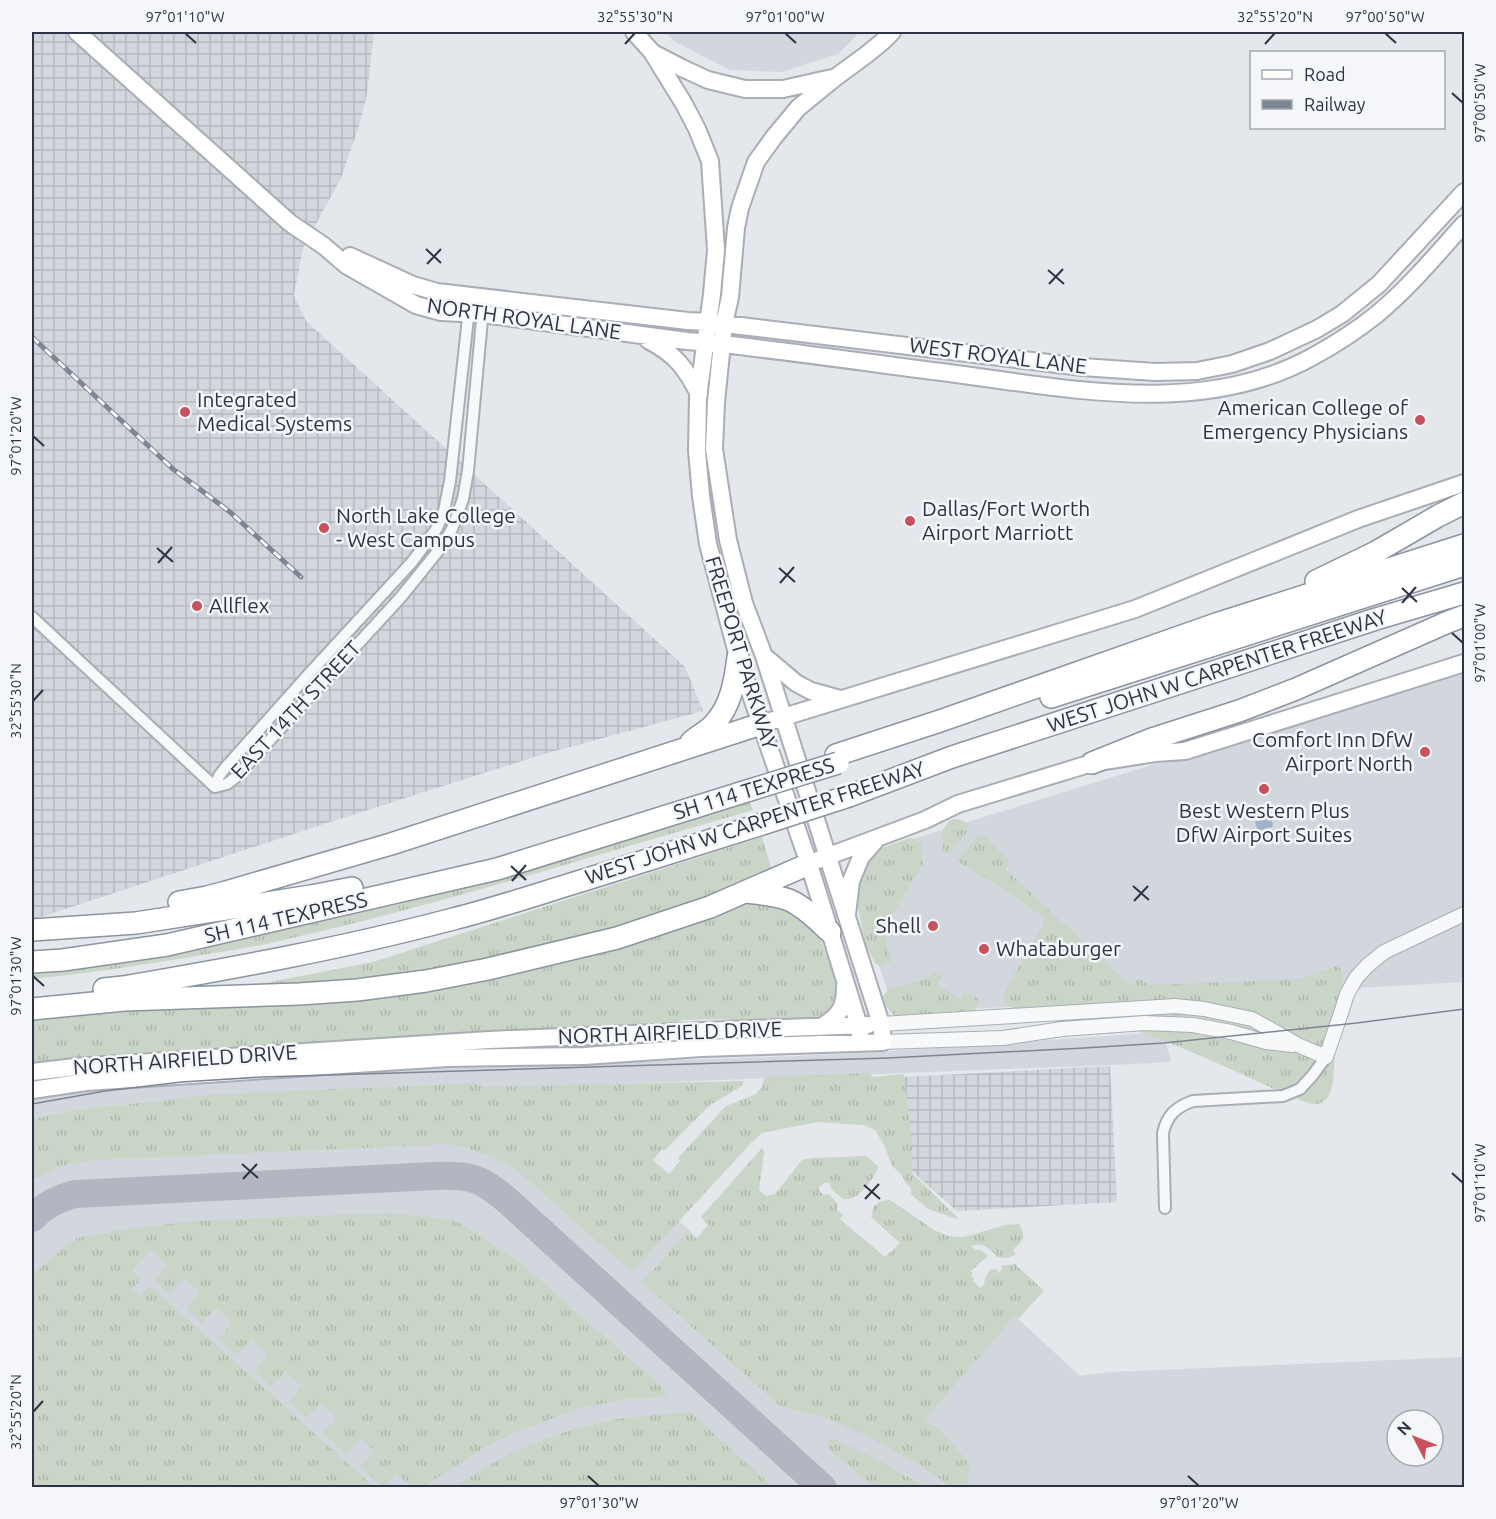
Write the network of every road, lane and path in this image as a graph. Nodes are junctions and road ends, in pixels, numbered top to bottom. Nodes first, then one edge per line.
1 (78, 32) edge
2 (634, 32) edge
3 (891, 32) edge
4 (651, 52) junction
5 (836, 77) junction
6 (1464, 192) edge
7 (1452, 206) junction
8 (1464, 218) edge
9 (1464, 224) edge
10 (477, 305) junction
11 (716, 323) junction
12 (639, 335) junction
13 (705, 342) junction
14 (722, 344) junction
15 (1270, 351) junction
16 (1034, 361) junction
17 (1278, 372) junction
18 (1030, 383) junction
19 (699, 394) junction
20 (1464, 483) edge
21 (1464, 503) edge
22 (1464, 545) edge
23 (730, 552) junction
24 (712, 556) junction
25 (1464, 565) edge
26 (1464, 593) edge
27 (1464, 616) edge
28 (32, 617) edge
29 (1216, 624) junction
30 (764, 656) junction
31 (738, 657) junction
32 (1464, 663) edge
33 (840, 699) junction
34 (783, 717) junction
35 (761, 724) junction
36 (678, 752) junction
37 (837, 759) junction
38 (1092, 764) junction
39 (216, 787) junction
40 (750, 787) junction
41 (878, 838) junction
42 (818, 860) junction
43 (747, 892) junction
44 (1464, 914) edge
45 (846, 918) junction
46 (68, 928) junction
47 (32, 930) edge
48 (830, 932) junction
49 (32, 962) edge
50 (846, 983) junction
51 (32, 996) edge
52 (32, 1009) edge
53 (881, 1024) junction
54 (821, 1028) junction
55 (860, 1034) junction
56 (883, 1042) junction
57 (1300, 1046) junction
58 (1326, 1058) junction
59 (32, 1072) edge
60 (32, 1089) edge
61 (1165, 1208) dead end

1 - 10 main road, NORTH ROYAL LANE
2 - 4 main road
3 - 5 main road, FREEPORT PARKWAY
4 - 5 main road
4 - 11 main road, FREEPORT PARKWAY
5 - 11 main road, FREEPORT PARKWAY
6 - 7 main road, WEST ROYAL LANE
7 - 8 main road
7 - 15 main road, WEST ROYAL LANE
9 - 17 main road, WEST ROYAL LANE
10 - 11 main road, WEST ROYAL LANE
10 - 12 main road, NORTH ROYAL LANE
10 - 39 street, EAST 14TH STREET
10 - 39 street, EAST 14TH STREET
11 - 13 main road, FREEPORT PARKWAY
11 - 14 main road, FREEPORT PARKWAY
11 - 16 main road, WEST ROYAL LANE
12 - 13 main road, NORTH ROYAL LANE
12 - 19 main road
13 - 14 main road, WEST ROYAL LANE
13 - 19 main road, FREEPORT PARKWAY
14 - 18 main road, WEST ROYAL LANE
14 - 23 main road, FREEPORT PARKWAY
15 - 16 main road, WEST ROYAL LANE
15 - 17 main road
16 - 18 main road
17 - 18 main road, WEST ROYAL LANE
19 - 24 main road, FREEPORT PARKWAY
20 - 33 main road
21 - 29 highway
22 - 29 highway, WEST JOHN W CARPENTER FREEWAY
23 - 24 main road
23 - 30 main road, FREEPORT PARKWAY
24 - 31 main road, FREEPORT PARKWAY
25 - 37 highway, SH 114 TEXPRESS
26 - 51 highway, WEST JOHN W CARPENTER FREEWAY, bridge
27 - 38 highway
28 - 39 street
29 - 37 highway, WEST JOHN W CARPENTER FREEWAY
30 - 33 main road
30 - 34 main road, FREEPORT PARKWAY
31 - 35 main road, FREEPORT PARKWAY
31 - 36 highway
32 - 38 main road
33 - 34 main road
34 - 35 main road
34 - 42 main road, FREEPORT PARKWAY
35 - 36 highway
35 - 42 main road, FREEPORT PARKWAY
36 - 46 highway
37 - 40 highway, WEST JOHN W CARPENTER FREEWAY
38 - 41 main road
40 - 46 highway, WEST JOHN W CARPENTER FREEWAY
40 - 49 highway, SH 114 TEXPRESS
41 - 42 main road
41 - 45 main road
42 - 43 highway
42 - 45 main road, FREEPORT PARKWAY
42 - 48 main road, FREEPORT PARKWAY
43 - 48 highway
43 - 52 highway
44 - 58 street
45 - 53 main road, FREEPORT PARKWAY
46 - 47 highway, WEST JOHN W CARPENTER FREEWAY
48 - 50 main road, FREEPORT PARKWAY
50 - 54 main road
50 - 55 main road, FREEPORT PARKWAY
53 - 55 main road, NORTH AIRFIELD DRIVE
53 - 56 main road, FREEPORT PARKWAY
53 - 57 street, NORTH AIRFIELD DRIVE
54 - 55 main road, NORTH AIRFIELD DRIVE
54 - 59 main road, NORTH AIRFIELD DRIVE
55 - 56 main road, NORTH AIRFIELD DRIVE
55 - 60 main road, NORTH AIRFIELD DRIVE
56 - 57 street, NORTH AIRFIELD DRIVE
57 - 58 street, NORTH AIRFIELD DRIVE
58 - 61 street

